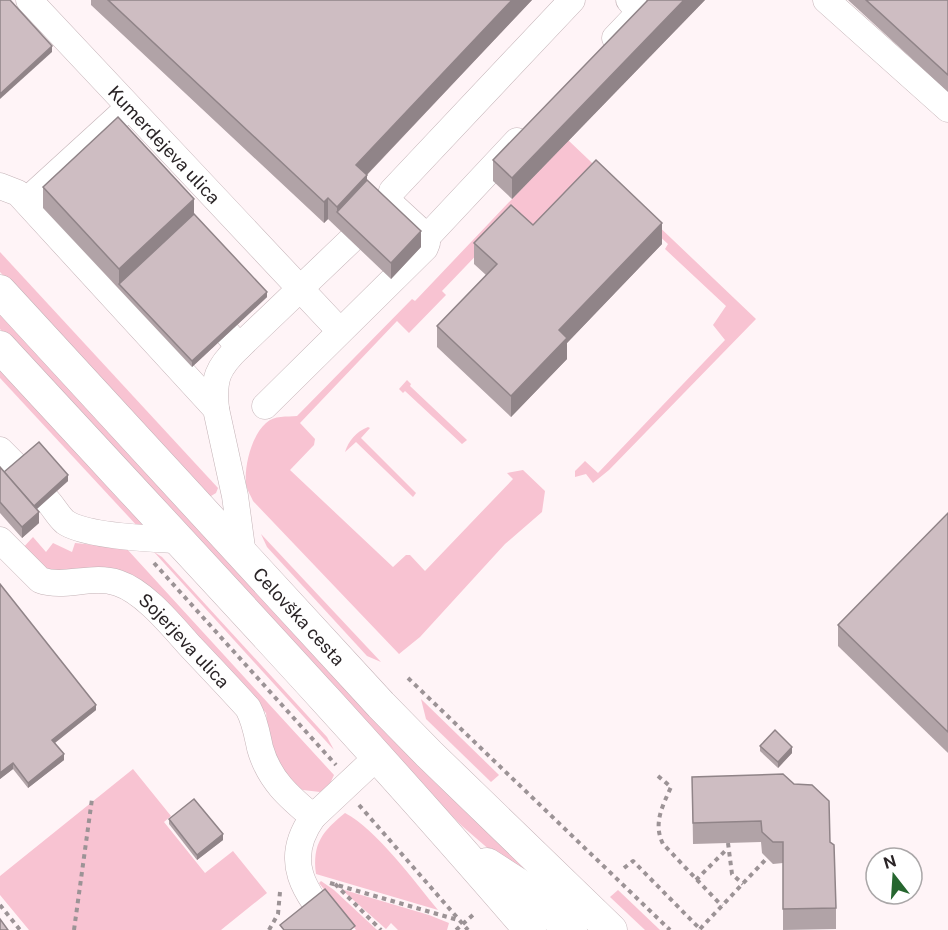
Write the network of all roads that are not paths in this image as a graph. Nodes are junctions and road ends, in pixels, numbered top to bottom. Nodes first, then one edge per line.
1 (572, 0) edge
2 (629, 0) edge
3 (826, 0) edge
4 (36, 2) edge
5 (595, 59) edge
6 (129, 106) junction
7 (948, 109) edge
8 (531, 127) edge
9 (0, 186) edge
10 (26, 201) junction
11 (427, 237) junction
12 (356, 245) edge
13 (0, 291) edge
14 (305, 295) junction
15 (340, 331) junction
16 (0, 347) edge
17 (266, 406) dead end
18 (216, 409) junction
19 (47, 500) edge
20 (0, 540) edge
21 (177, 540) junction
22 (243, 555) junction
23 (377, 757) junction
24 (313, 818) junction
25 (454, 842) junction
26 (336, 930) edge
27 (530, 930) edge
28 (571, 930) edge
29 (611, 930) edge

1 - 11 street
2 - 5 street
3 - 7 street
4 - 6 street, Kumerdejeva ulica
6 - 10 street
6 - 14 street, Kumerdejeva ulica
8 - 11 street
9 - 10 street
10 - 18 street
11 - 15 street
12 - 14 street
13 - 22 main road, Celovška cesta
14 - 15 street, Kumerdejeva ulica
14 - 18 street
15 - 17 street
16 - 21 main road, Celovška cesta
18 - 22 street
19 - 21 street
20 - 24 street, Sojerjeva ulica
21 - 23 main road, Celovška cesta
22 - 29 main road, Celovška cesta
23 - 24 street
23 - 25 main road, Celovška cesta
24 - 26 street
25 - 27 main road, Celovška cesta
25 - 28 main road

